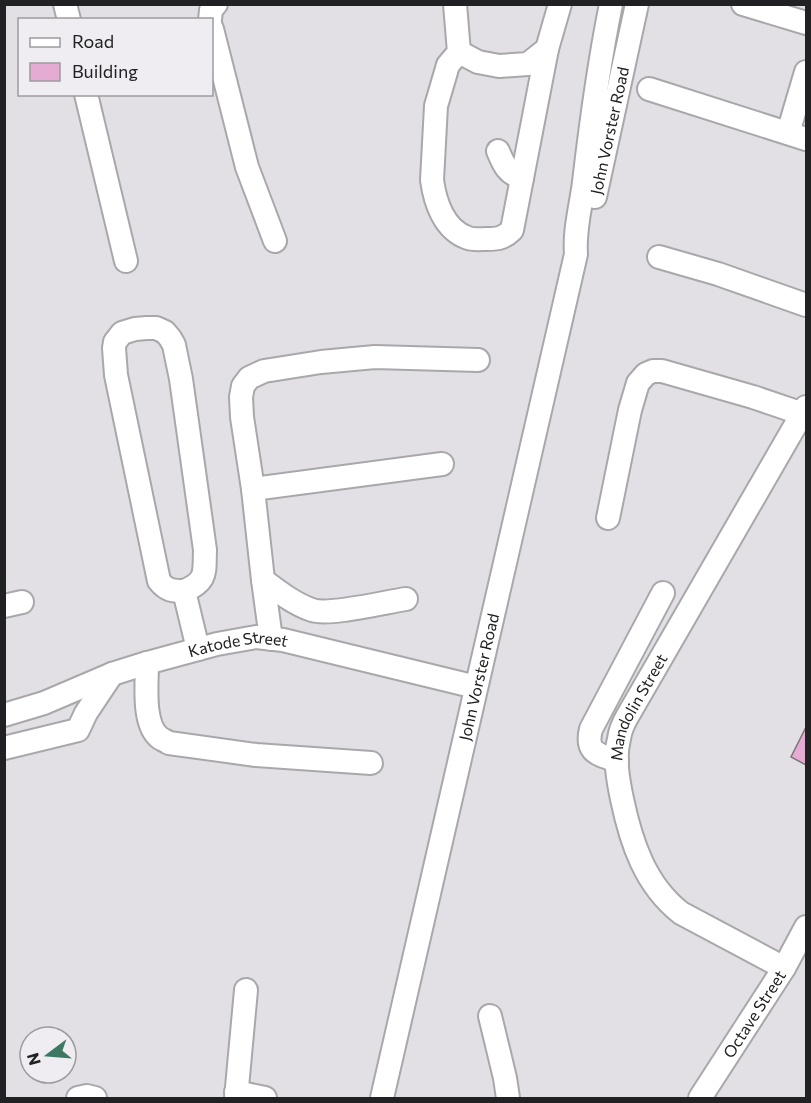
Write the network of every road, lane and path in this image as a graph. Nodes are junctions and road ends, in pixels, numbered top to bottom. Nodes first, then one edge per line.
1 (216, 4) edge
2 (455, 4) edge
3 (560, 4) edge
4 (611, 4) edge
5 (637, 4) edge
6 (744, 4) edge
7 (210, 18) edge
8 (807, 23) edge
9 (213, 33) edge
10 (547, 50) junction
11 (459, 52) junction
12 (807, 72) edge
13 (649, 90) dead end
14 (86, 96) edge
15 (797, 136) edge
16 (498, 152) dead end
17 (522, 178) junction
18 (275, 242) dead end
19 (576, 254) junction
20 (659, 256) dead end
21 (126, 261) dead end
22 (807, 304) edge
23 (478, 360) dead end
24 (805, 411) edge
25 (442, 465) dead end
26 (253, 489) junction
27 (608, 518) dead end
28 (263, 580) junction
29 (184, 591) junction
30 (663, 593) dead end
31 (406, 599) dead end
32 (271, 639) junction
33 (198, 649) junction
34 (147, 663) junction
35 (112, 674) junction
36 (476, 687) junction
37 (4, 715) edge
38 (4, 748) edge
39 (617, 761) junction
40 (371, 763) dead end
41 (807, 927) edge
42 (784, 968) junction
43 (246, 990) dead end
44 (490, 1016) dead end
45 (236, 1095) edge
46 (78, 1098) edge
47 (95, 1098) edge
48 (265, 1098) edge
49 (382, 1098) edge
50 (508, 1098) edge
51 (700, 1098) edge

1 - 7 street
2 - 11 street
3 - 10 street
4 - 19 street, John Vorster Road
5 - 19 street, John Vorster Road
6 - 8 street
9 - 18 street
10 - 11 street
10 - 17 street
11 - 17 street
12 - 15 street
13 - 15 street
14 - 21 street
16 - 17 street
19 - 36 street, John Vorster Road
20 - 22 street
23 - 26 street
24 - 27 street
24 - 39 street, Mandolin Street
25 - 26 street
26 - 28 street
28 - 31 street
28 - 32 street
29 - 29 street
29 - 33 street
30 - 39 street
32 - 33 street, Katode Street
32 - 36 street, Katode Street
33 - 34 street, Katode Street
34 - 35 street, Katode Street
34 - 40 street
35 - 37 street, Katode Street
35 - 38 street
36 - 49 street, John Vorster Road
39 - 42 street, Mandolin Street
41 - 42 street, Octave Street
42 - 51 street, Octave Street
43 - 45 street
44 - 50 street
45 - 48 street
46 - 47 street

